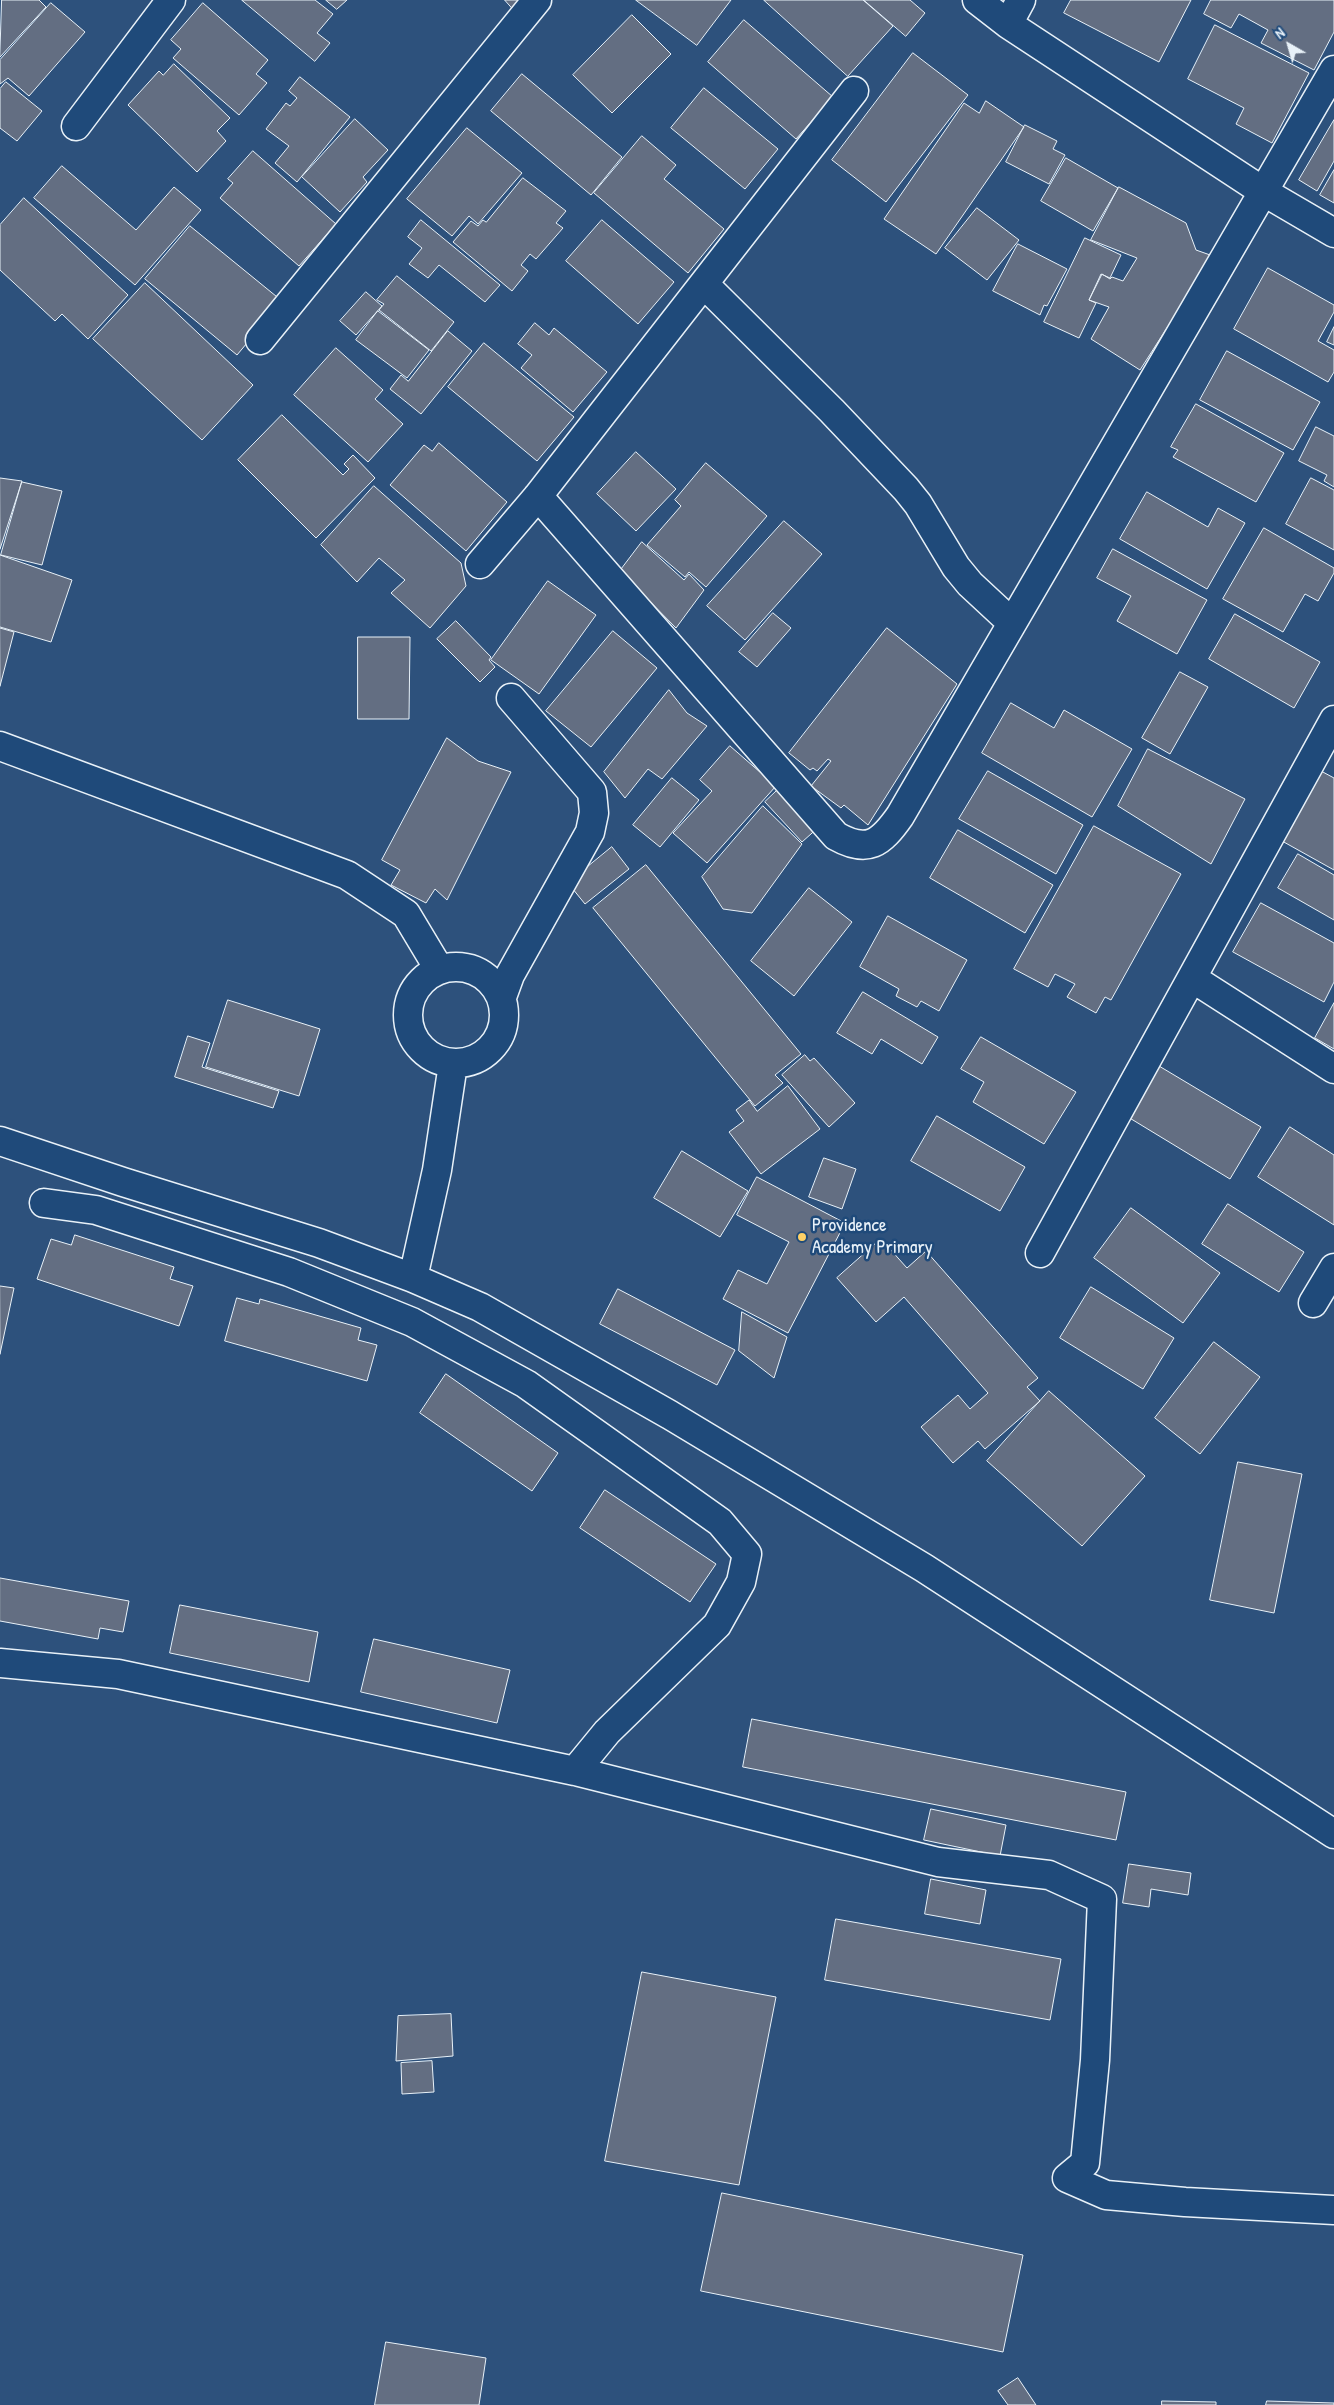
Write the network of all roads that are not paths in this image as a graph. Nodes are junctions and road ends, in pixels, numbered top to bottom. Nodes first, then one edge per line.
1 (171, 0) edge
2 (537, 0) edge
3 (977, 0) edge
4 (1021, 0) edge
5 (1008, 24) junction
6 (1334, 70) edge
7 (854, 91) dead end
8 (76, 126) dead end
9 (1264, 192) junction
10 (1334, 233) edge
11 (704, 284) junction
12 (260, 340) dead end
13 (538, 496) junction
14 (480, 564) dead end
15 (1012, 623) junction
16 (511, 698) dead end
17 (1334, 720) edge
18 (0, 746) edge
19 (439, 969) junction
20 (1192, 978) junction
21 (502, 998) junction
22 (453, 1064) junction
23 (1334, 1069) edge
24 (0, 1141) edge
25 (44, 1203) dead end
26 (1040, 1253) dead end
27 (1334, 1268) edge
28 (413, 1278) junction
29 (1313, 1303) dead end
30 (0, 1663) edge
31 (575, 1771) junction
32 (1334, 1834) edge
33 (1334, 2210) edge

1 - 8 street
2 - 12 street
3 - 5 street
4 - 5 street
5 - 9 street
6 - 9 street
7 - 11 street
9 - 10 street
9 - 15 street
11 - 13 street
11 - 15 street
13 - 14 street
13 - 15 street
16 - 21 street
17 - 20 street
18 - 19 street
19 - 21 street
19 - 22 street
20 - 23 street
20 - 26 street
21 - 22 street
22 - 28 street
24 - 28 street
25 - 31 street
27 - 29 street
28 - 32 street
30 - 31 street
31 - 33 street

